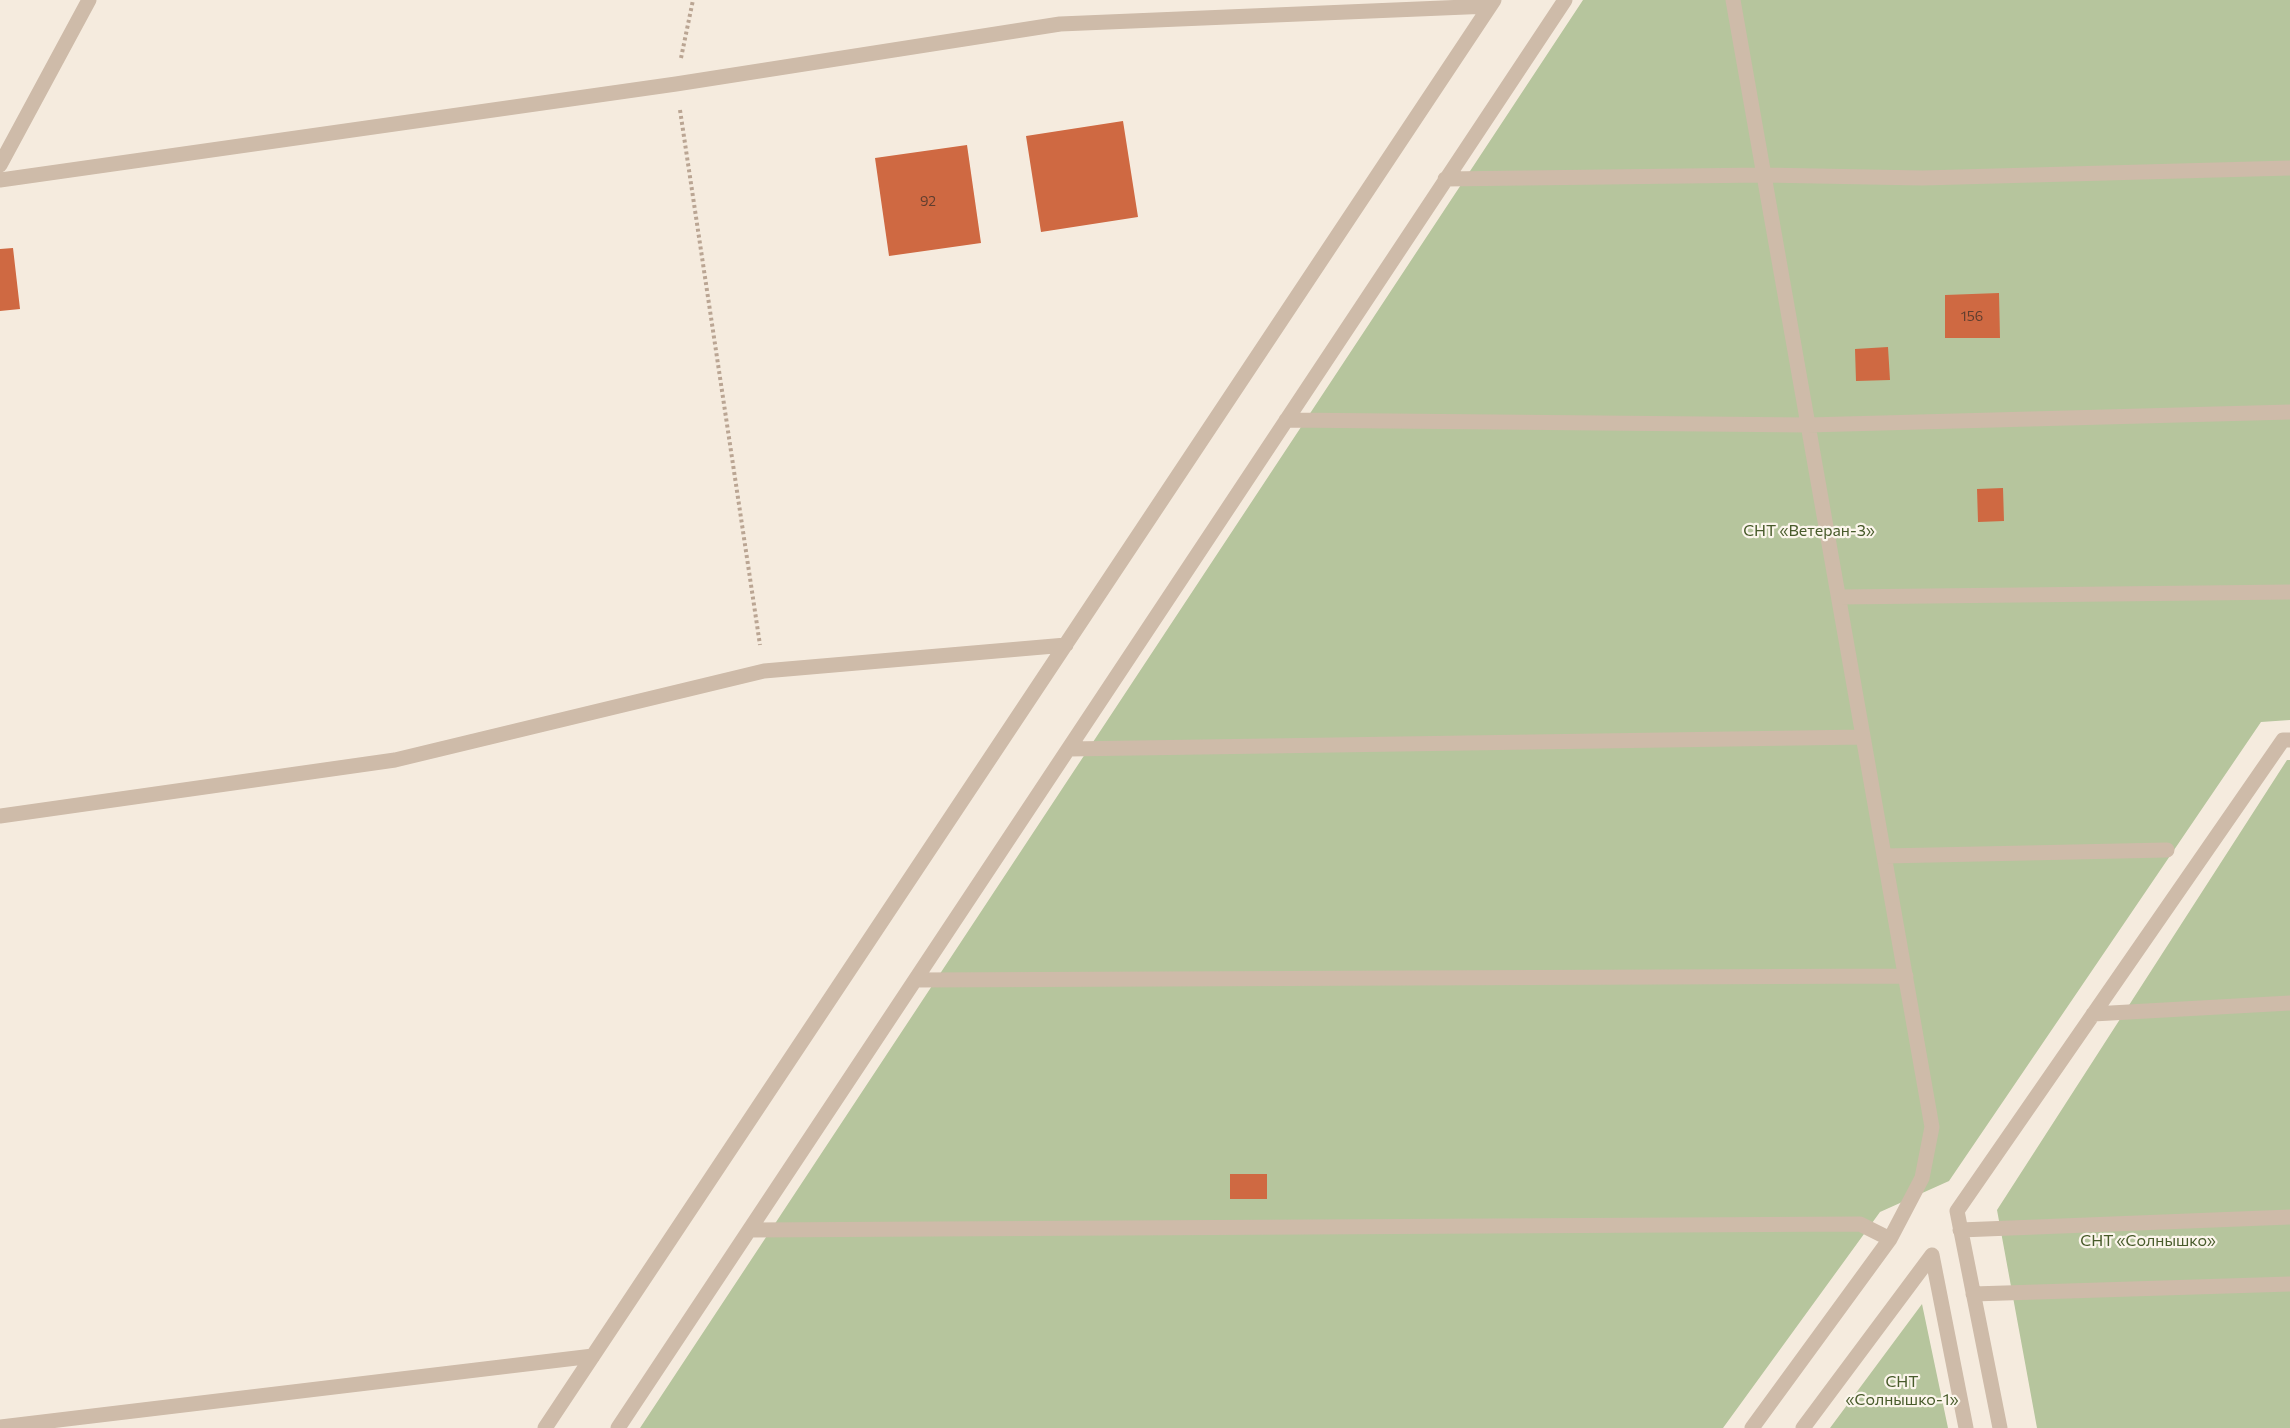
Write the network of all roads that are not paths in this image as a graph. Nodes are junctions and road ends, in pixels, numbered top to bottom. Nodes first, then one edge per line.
1 (88, 0) edge
2 (1565, 0) edge
3 (1733, 0) edge
4 (1492, 3) edge
5 (0, 165) edge
6 (2290, 168) edge
7 (1764, 175) junction
8 (1445, 179) junction
9 (0, 180) edge
10 (2290, 412) edge
11 (1286, 420) junction
12 (1808, 425) junction
13 (2290, 592) edge
14 (1839, 597) junction
15 (1066, 645) junction
16 (1863, 737) junction
17 (2290, 740) edge
18 (1068, 749) junction
19 (0, 816) edge
20 (2167, 850) dead end
21 (1885, 856) junction
22 (1906, 976) junction
23 (915, 981) junction
24 (2290, 1004) edge
25 (2093, 1014) junction
26 (2290, 1216) edge
27 (750, 1230) junction
28 (1960, 1230) junction
29 (1890, 1239) junction
30 (2290, 1284) edge
31 (1973, 1294) junction
32 (593, 1356) junction
33 (0, 1427) edge
34 (546, 1428) edge
35 (618, 1428) edge
36 (1752, 1428) edge
37 (1803, 1428) edge
38 (1966, 1428) edge
39 (2000, 1428) edge

1 - 5 lane
2 - 8 lane
3 - 7 lane
4 - 9 lane
4 - 15 lane
6 - 7 lane
7 - 8 lane
7 - 12 lane
8 - 11 lane
10 - 12 lane
11 - 12 lane
11 - 18 lane
12 - 14 lane
13 - 14 lane
14 - 16 lane
15 - 19 lane
15 - 32 lane
16 - 18 lane
16 - 21 lane
17 - 25 lane
18 - 23 lane
20 - 21 lane
21 - 22 lane
22 - 23 lane
22 - 29 lane
23 - 27 lane
24 - 25 lane
25 - 28 lane
26 - 28 lane
27 - 29 lane
27 - 35 lane
28 - 31 lane
29 - 36 lane
30 - 31 lane
31 - 39 lane
32 - 33 lane
32 - 34 lane
37 - 38 lane

